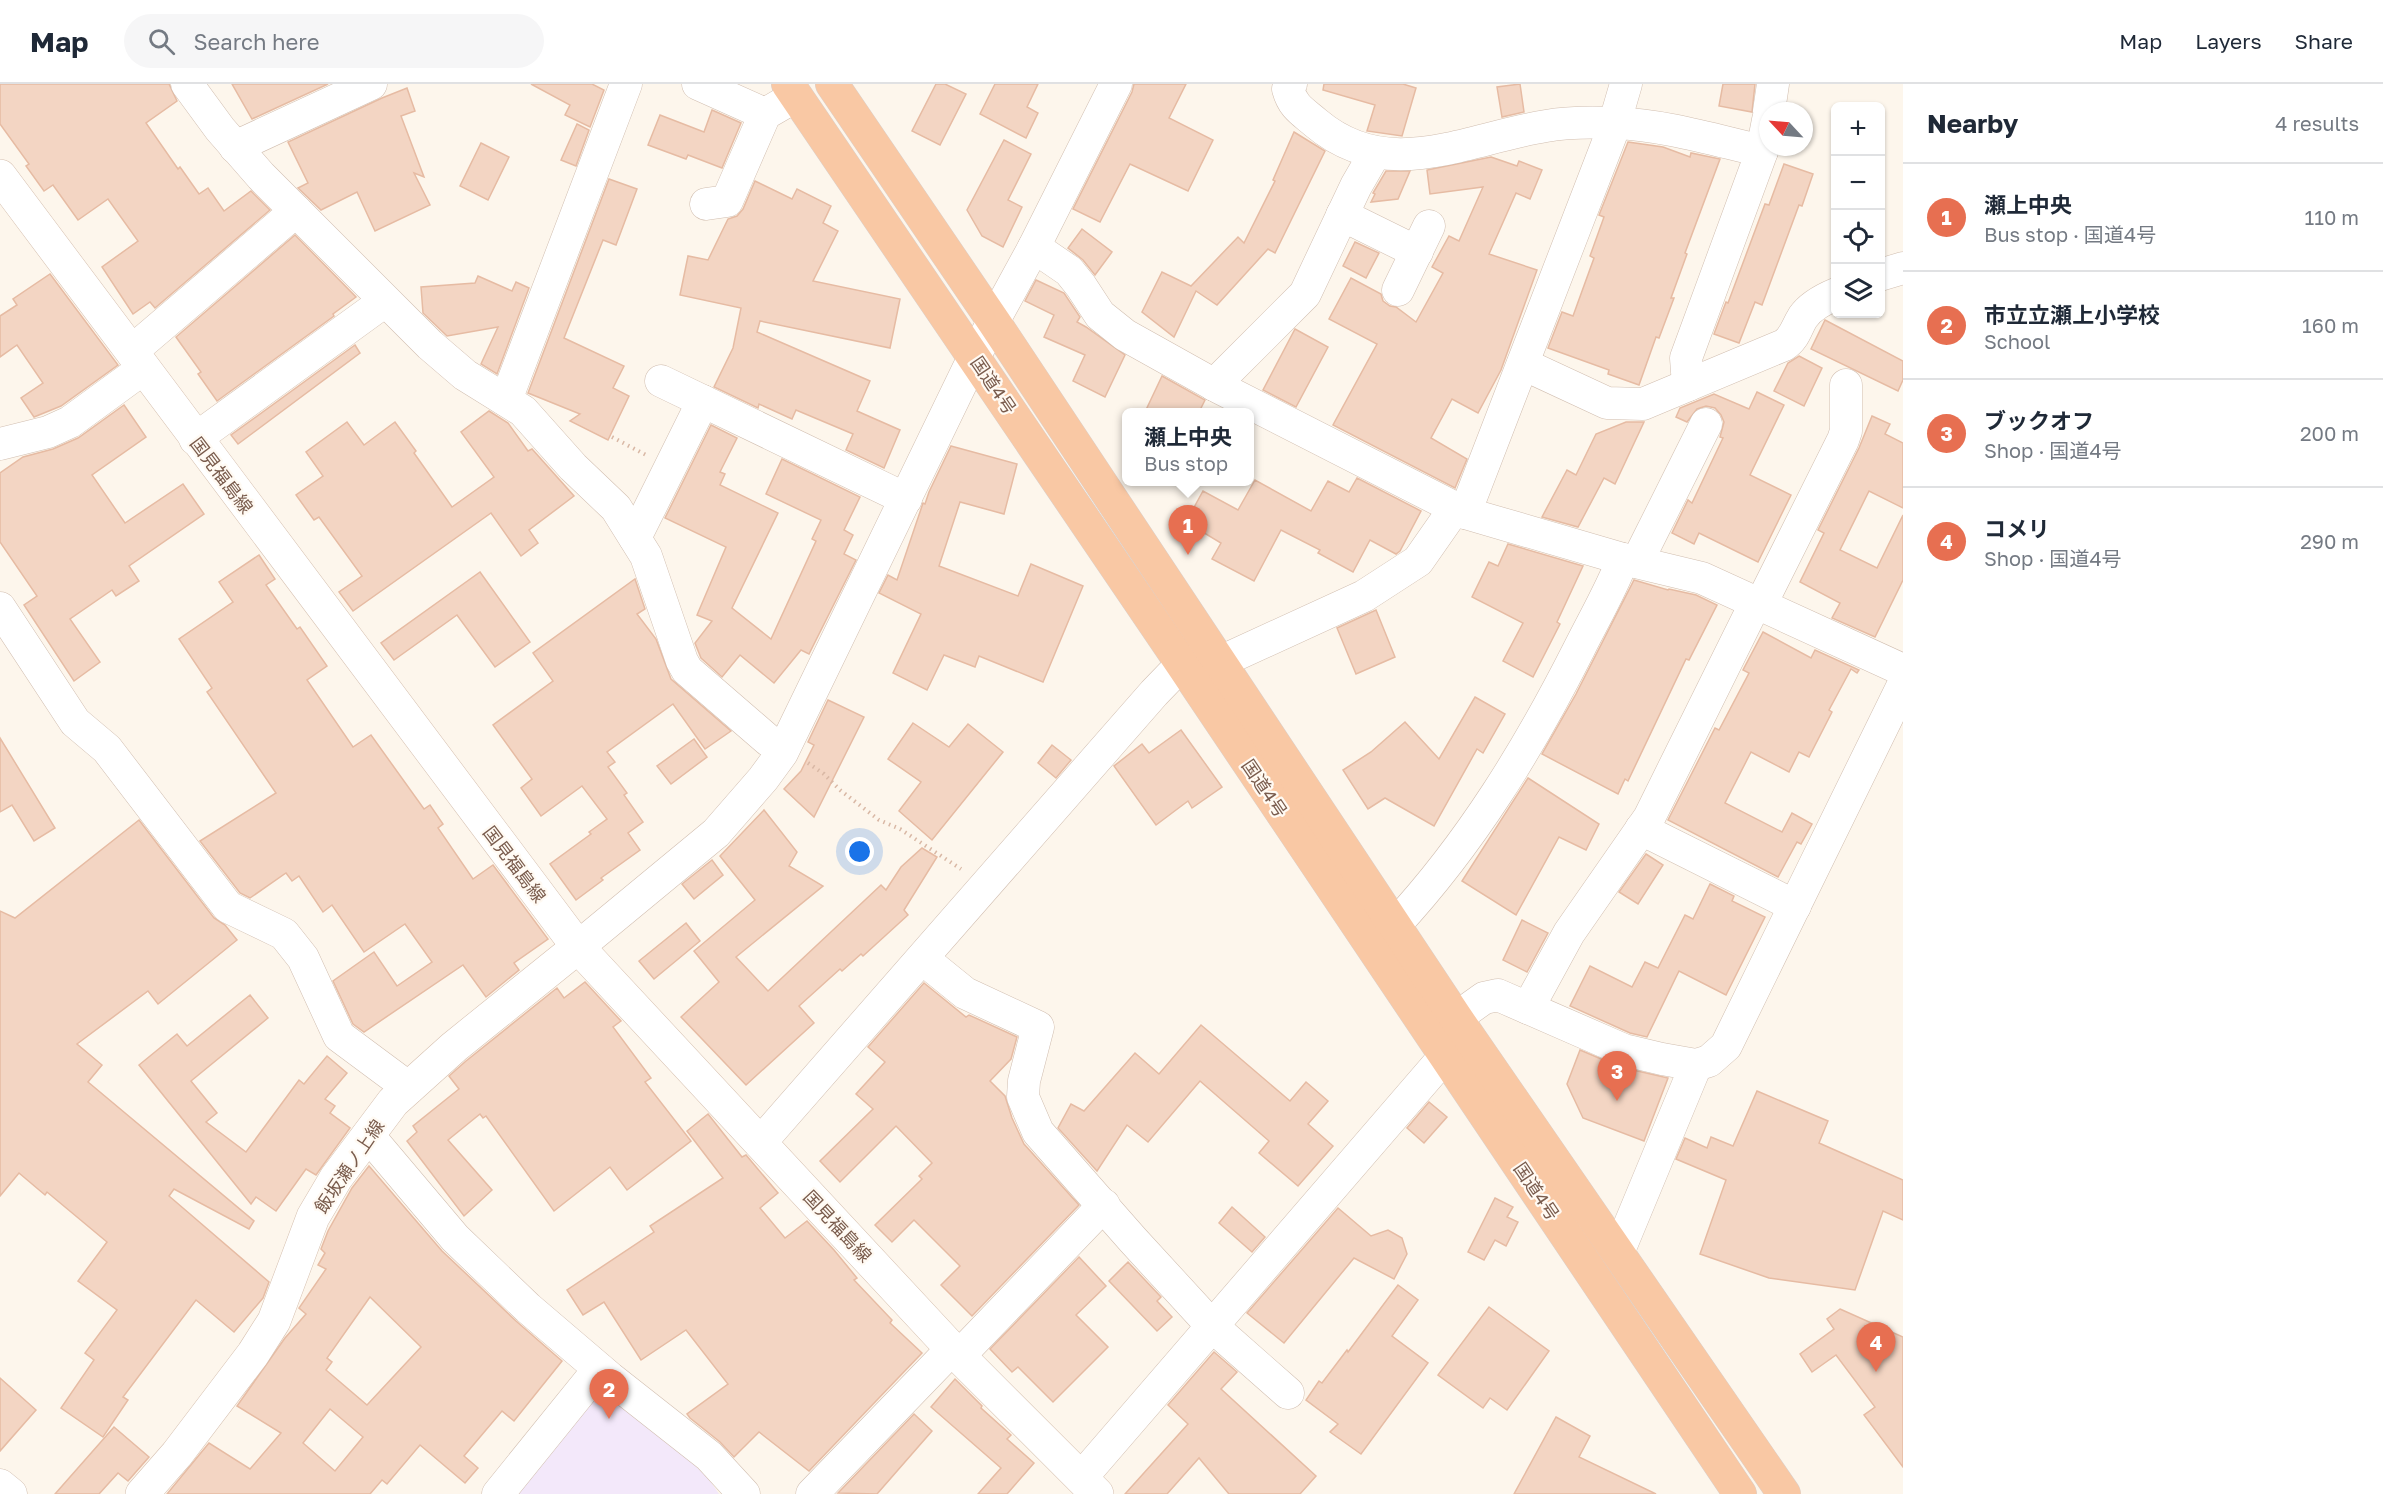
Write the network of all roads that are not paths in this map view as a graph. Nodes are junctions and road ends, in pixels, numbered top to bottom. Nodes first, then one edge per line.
1 (187, 84) edge
2 (371, 84) edge
3 (626, 84) edge
4 (698, 84) edge
5 (832, 84) edge
6 (1116, 84) edge
7 (1291, 84) edge
8 (1773, 84) edge
9 (1622, 85) edge
10 (792, 90) edge
11 (1770, 102) edge
12 (765, 114) junction
13 (1615, 123) junction
14 (235, 147) junction
15 (1759, 150) edge
16 (1375, 153) junction
17 (1760, 156) edge
18 (0, 176) edge
19 (706, 204) dead end
20 (296, 211) junction
21 (1342, 215) junction
22 (1034, 247) junction
23 (1903, 268) edge
24 (1885, 274) edge
25 (1398, 290) dead end
26 (1831, 297) edge
27 (385, 301) junction
28 (994, 322) junction
29 (974, 357) junction
30 (138, 360) junction
31 (1523, 364) junction
32 (661, 381) dead end
33 (1214, 385) junction
34 (1688, 385) junction
35 (1845, 385) dead end
36 (506, 400) junction
37 (703, 401) junction
38 (1706, 424) dead end
39 (195, 439) junction
40 (0, 444) edge
41 (906, 499) junction
42 (1460, 511) junction
43 (635, 538) junction
44 (1630, 561) junction
45 (1758, 605) junction
46 (0, 608) edge
47 (1220, 662) junction
48 (1182, 664) junction
49 (1903, 670) edge
50 (1903, 685) edge
51 (783, 751) junction
52 (1641, 829) junction
53 (1795, 906) junction
54 (1395, 925) junction
55 (578, 946) junction
56 (924, 959) junction
57 (1528, 1008) junction
58 (1456, 1018) junction
59 (1446, 1055) junction
60 (1696, 1065) junction
61 (409, 1088) junction
62 (368, 1135) junction
63 (760, 1143) junction
64 (1104, 1205) junction
65 (1618, 1253) junction
66 (1212, 1326) junction
67 (956, 1353) junction
68 (599, 1369) junction
69 (1288, 1393) dead end
70 (0, 1485) edge
71 (1089, 1486) edge
72 (11, 1494) edge
73 (142, 1494) edge
74 (498, 1494) edge
75 (744, 1494) edge
76 (812, 1494) edge
77 (1740, 1494) edge
78 (1784, 1494) edge

1 - 14 street
2 - 14 street
3 - 36 street
4 - 12 street
5 - 28 highway, 国道4号
6 - 22 street
7 - 16 street
8 - 11 street
9 - 13 street
10 - 12 street
10 - 29 highway, 国道4号
12 - 19 street
13 - 15 street
13 - 16 street
13 - 31 street
14 - 20 street
16 - 21 street
17 - 34 street
18 - 30 main road, 国見福島線
20 - 27 street
20 - 30 street
21 - 25 street
21 - 33 street
22 - 28 street
22 - 33 street
23 - 24 street
26 - 34 street
27 - 36 street
27 - 39 street
28 - 29 street
28 - 47 highway, 国道4号
29 - 41 street
29 - 48 highway, 国道4号
30 - 39 main road, 国見福島線
30 - 40 street
31 - 34 street
31 - 42 street
32 - 37 street
33 - 42 street
35 - 45 street
36 - 43 street
37 - 41 street
37 - 43 street
38 - 44 street
39 - 55 main road, 国見福島線
41 - 51 street
42 - 44 street
42 - 47 street
43 - 51 street
44 - 45 street
44 - 54 street
45 - 49 street
45 - 52 street
46 - 61 street
47 - 54 highway, 国道4号
48 - 56 street
48 - 59 highway, 国道4号
50 - 53 street
51 - 55 street
52 - 53 street
52 - 57 street
53 - 60 street
54 - 58 highway, 国道4号
55 - 61 main road, 飯坂瀬ノ上線
55 - 63 main road, 国見福島線
56 - 63 street
56 - 64 street
57 - 58 street
57 - 60 street
58 - 65 highway, 国道4号
59 - 66 street
59 - 77 highway, 国道4号
60 - 65 street
61 - 62 main road, 飯坂瀬ノ上線
62 - 68 street
62 - 73 main road, 飯坂瀬ノ上線
63 - 67 main road, 国見福島線
64 - 66 street
64 - 67 street
65 - 78 highway, 国道4号
66 - 69 street
66 - 71 street
67 - 71 main road, 国見福島線
67 - 76 street
68 - 74 street
68 - 75 street
70 - 72 street

